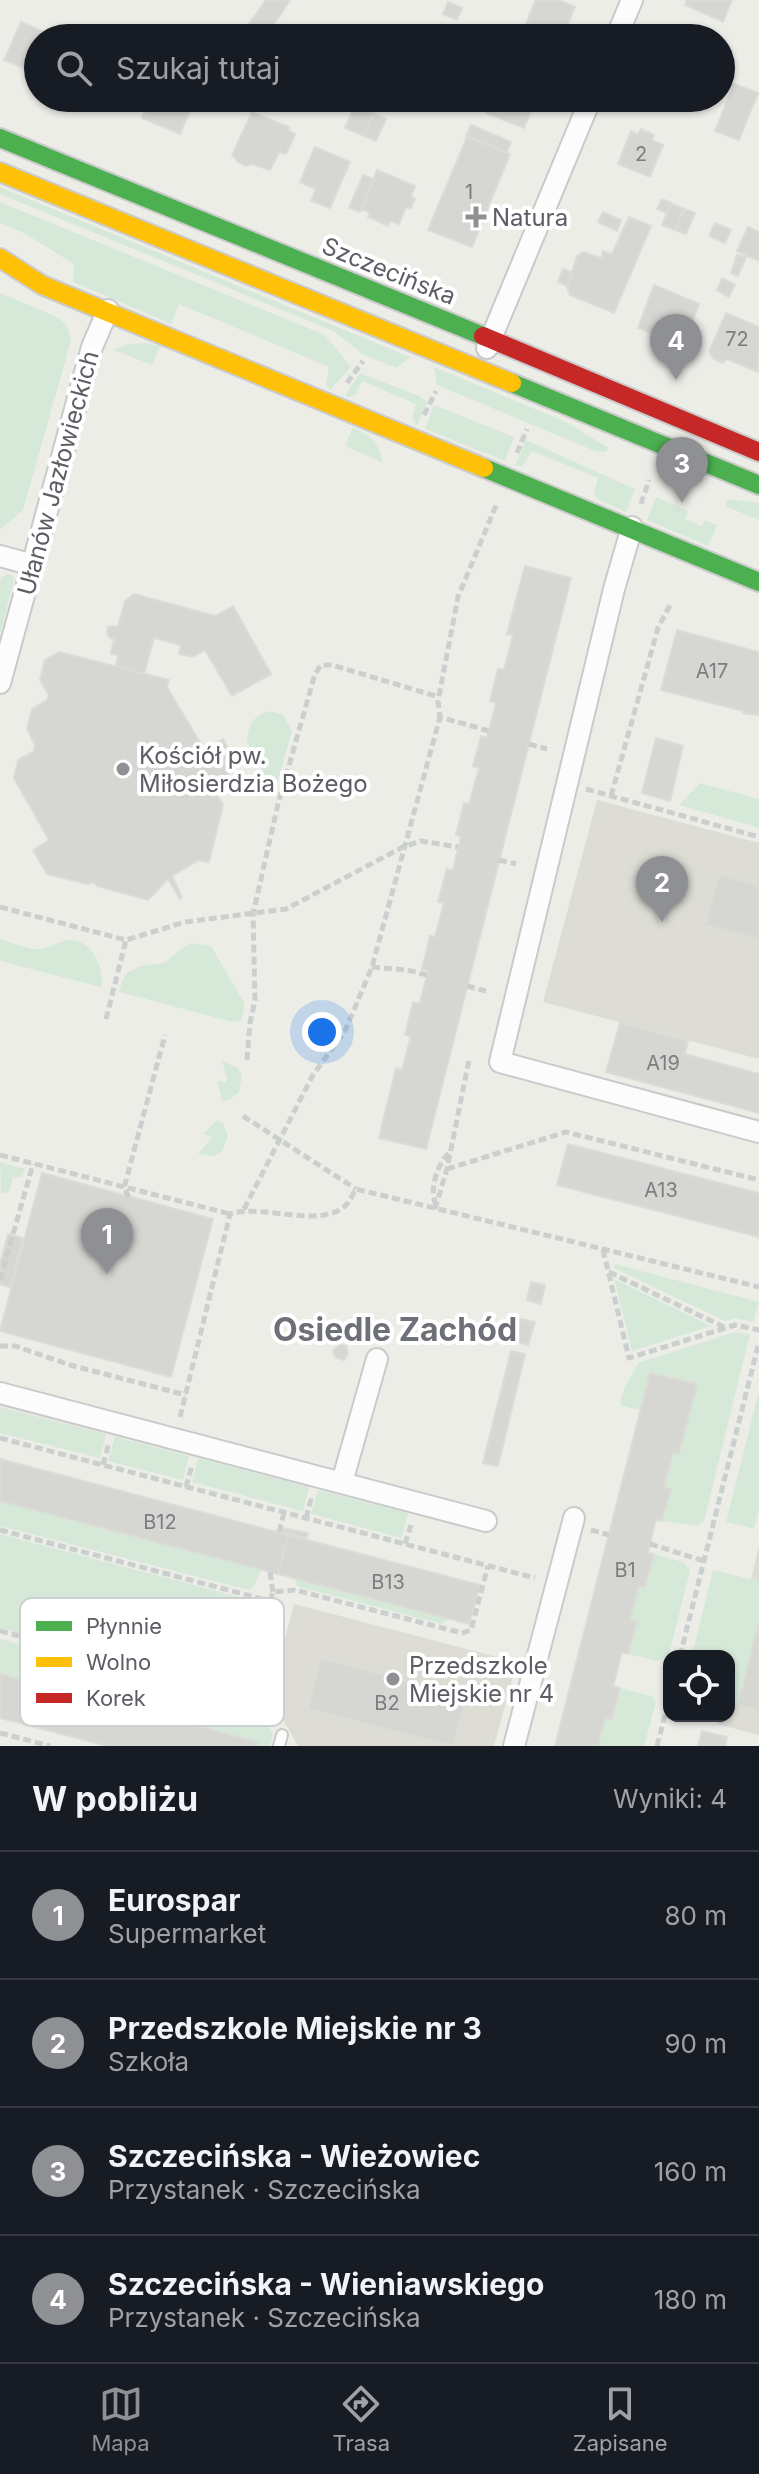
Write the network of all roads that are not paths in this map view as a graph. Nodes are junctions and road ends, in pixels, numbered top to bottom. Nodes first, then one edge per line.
1 (632, 0) edge
2 (622, 24) edge
3 (585, 112) edge
4 (0, 138) edge
5 (0, 172) edge
6 (0, 258) edge
7 (108, 310) junction
8 (491, 339) junction
9 (478, 370) junction
10 (759, 452) edge
11 (759, 485) edge
12 (632, 527) junction
13 (0, 556) edge
14 (33, 565) junction
15 (759, 582) edge
16 (0, 683) edge
17 (759, 1132) edge
18 (377, 1359) dead end
19 (0, 1393) edge
20 (342, 1482) junction
21 (574, 1518) dead end
22 (486, 1521) dead end
23 (514, 1746) edge

1 - 2 street
3 - 8 street
4 - 8 main road, Szczecińska
5 - 9 main road
6 - 7 main road
7 - 12 main road
7 - 14 street, Ułanów Jazłowieckich
8 - 9 street
8 - 10 main road, Szczecińska
9 - 11 main road
12 - 15 main road
12 - 17 street
13 - 14 street
14 - 16 street, Ułanów Jazłowieckich
18 - 20 street
19 - 20 street
20 - 22 street
21 - 23 street

